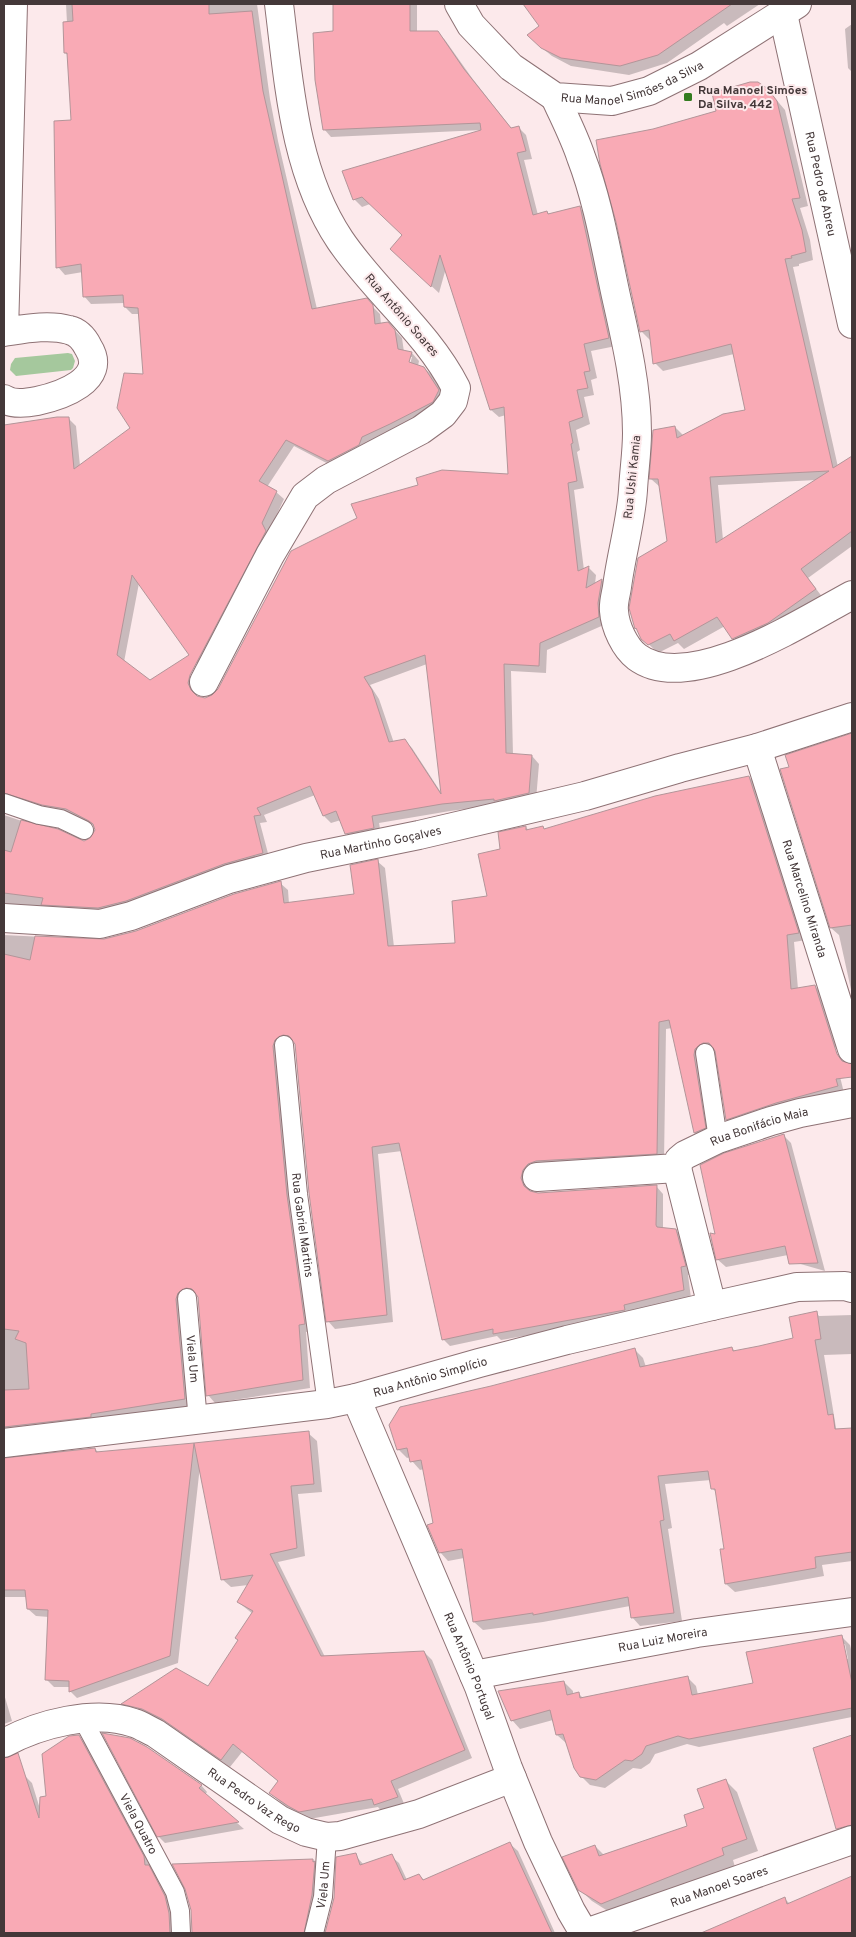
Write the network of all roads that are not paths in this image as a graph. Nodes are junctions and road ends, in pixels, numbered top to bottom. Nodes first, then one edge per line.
1 (14, 4) edge
2 (279, 4) edge
3 (459, 4) edge
4 (790, 9) edge
5 (8, 67) edge
6 (555, 97) junction
7 (852, 324) edge
8 (4, 332) edge
9 (4, 399) edge
10 (852, 595) edge
11 (204, 682) dead end
12 (852, 717) edge
13 (757, 748) junction
14 (4, 803) edge
15 (84, 830) dead end
16 (4, 918) edge
17 (284, 1045) dead end
18 (852, 1049) edge
19 (704, 1053) dead end
20 (852, 1103) edge
21 (718, 1139) junction
22 (677, 1168) junction
23 (537, 1177) dead end
24 (852, 1288) edge
25 (187, 1298) dead end
26 (712, 1306) junction
27 (356, 1398) junction
28 (327, 1404) junction
29 (198, 1420) junction
30 (4, 1444) edge
31 (852, 1612) edge
32 (474, 1675) junction
33 (82, 1718) junction
34 (4, 1743) edge
35 (512, 1778) junction
36 (326, 1837) junction
37 (852, 1840) edge
38 (181, 1933) edge
39 (314, 1933) edge
40 (585, 1933) edge

1 - 5 street
2 - 11 street, Rua Antônio Soares
3 - 6 street, Rua Manoel Simões da Silva
4 - 6 street, Rua Manoel Simões da Silva
4 - 7 street, Rua Pedro de Abreu
5 - 8 street
6 - 10 street, Rua Ushi Kamia
8 - 9 street
12 - 13 street
13 - 16 street, Rua Martinho Goçalves
13 - 18 street, Rua Marcelino Miranda
14 - 15 lane
17 - 28 lane, Rua Gabriel Martins
19 - 21 lane
20 - 21 street, Rua Bonifácio Maia
21 - 22 street, Rua Bonifácio Maia
22 - 23 street
22 - 26 street
24 - 26 street, Rua Antônio Simplício
25 - 29 lane, Viela Um
26 - 27 street, Rua Antônio Simplício
27 - 28 street, Rua Antônio Simplício
27 - 32 street, Rua Antônio Portugal
28 - 29 street, Rua Antônio Simplício
29 - 30 street, Rua Antônio Simplício
31 - 32 street, Rua Luiz Moreira
32 - 35 street, Rua Antônio Portugal
33 - 34 street, Rua Pedro Vaz Rego
33 - 36 street, Rua Pedro Vaz Rego
33 - 38 lane, Viela Quatro
35 - 36 street, Rua Pedro Vaz Rego
35 - 40 street, Rua Antônio Portugal
36 - 39 lane, Viela Um
37 - 40 street, Rua Manoel Soares

